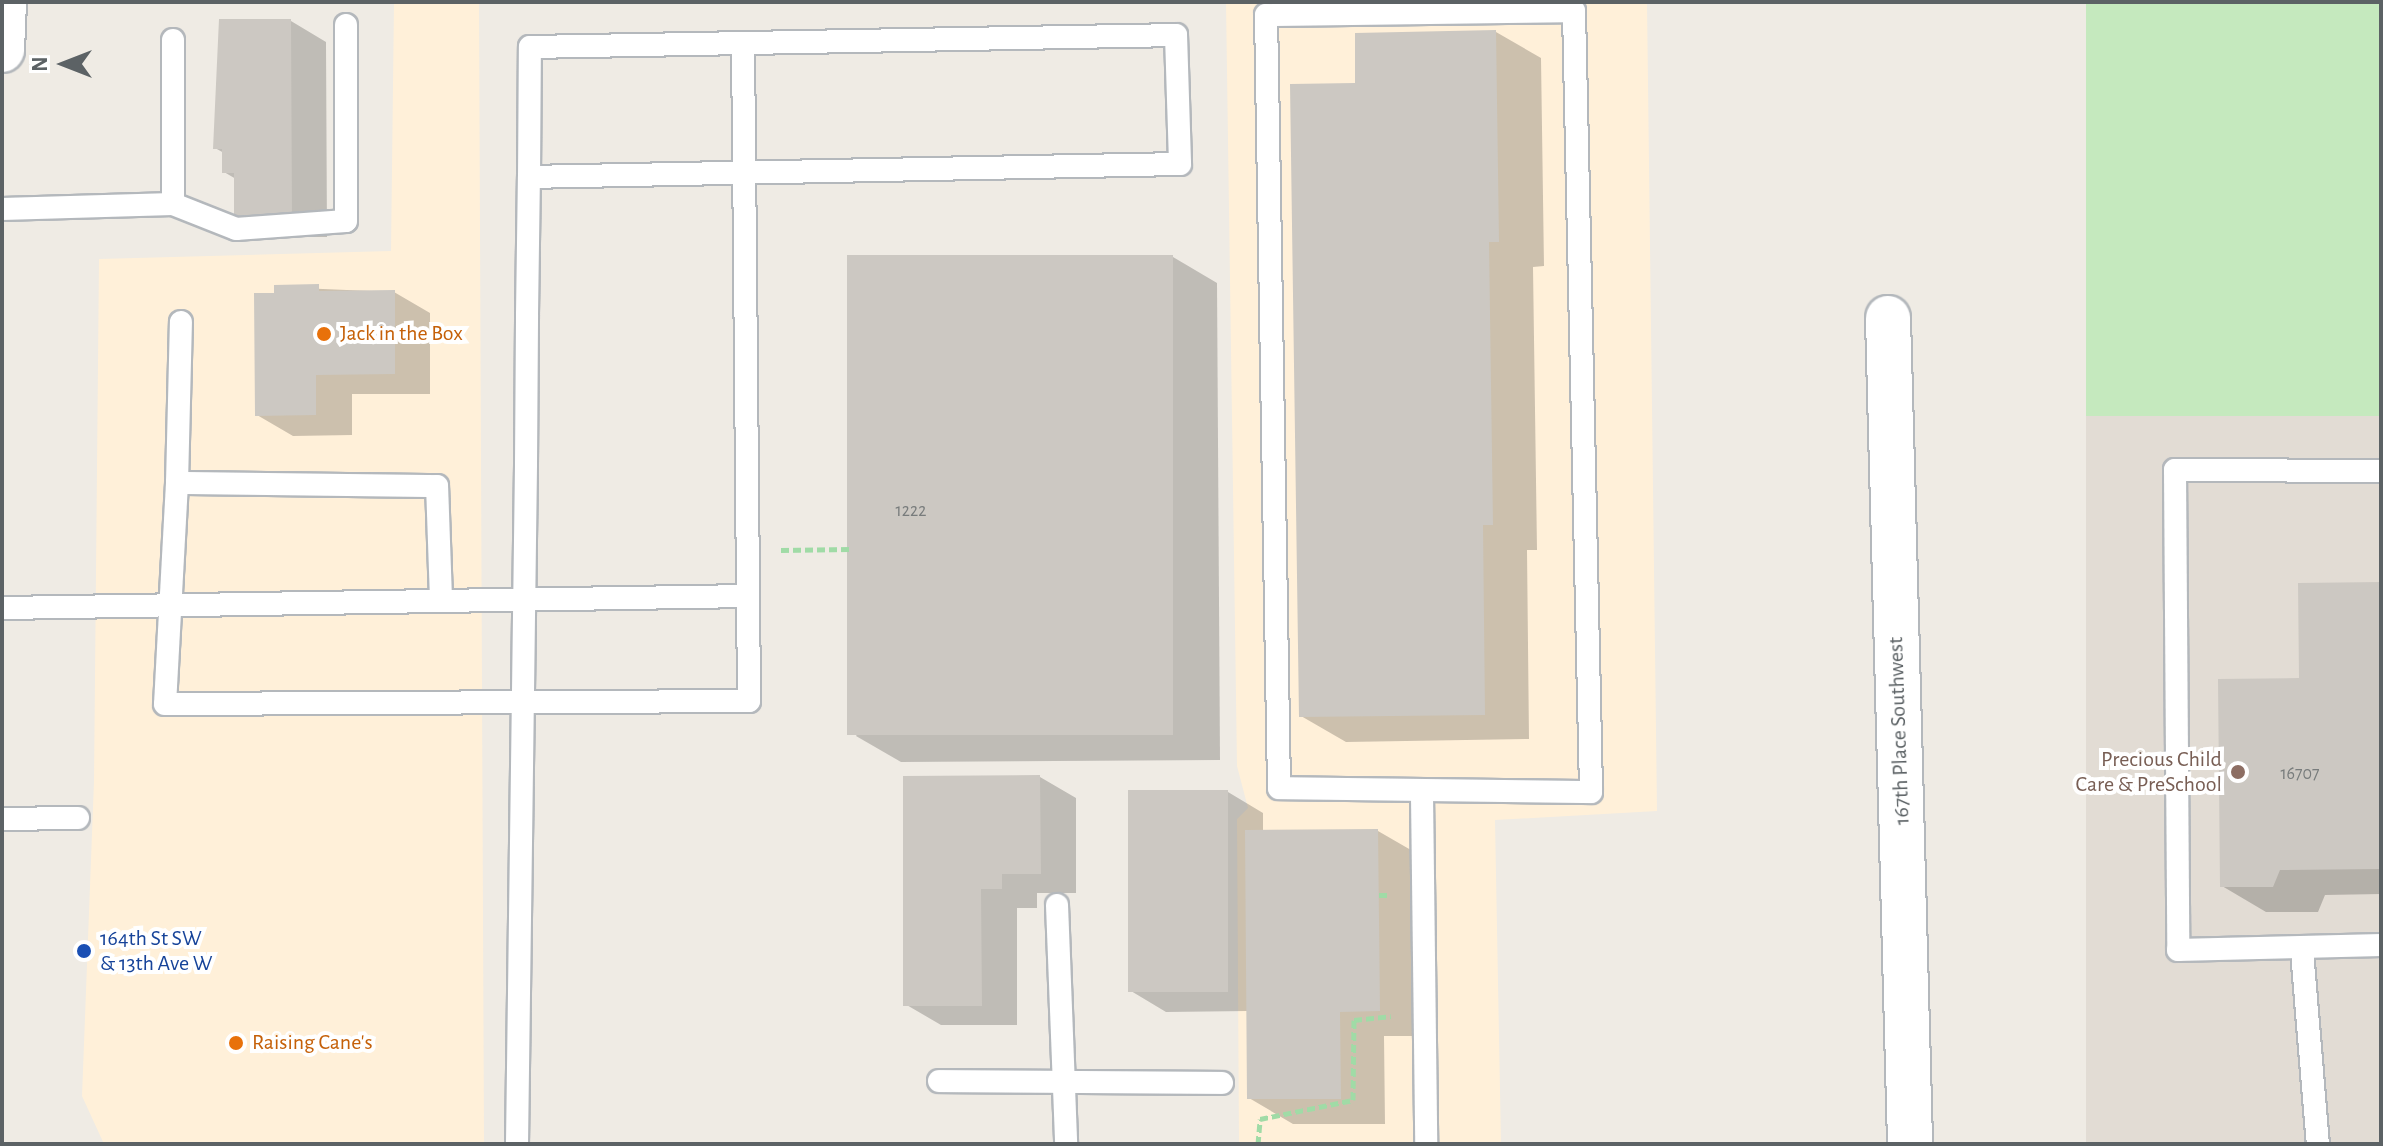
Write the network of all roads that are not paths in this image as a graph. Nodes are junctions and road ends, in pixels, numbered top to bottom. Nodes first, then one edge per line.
1 (4, 2) edge
2 (346, 25) dead end
3 (173, 40) dead end
4 (743, 43) junction
5 (2, 50) edge
6 (744, 173) junction
7 (529, 177) junction
8 (173, 204) junction
9 (2, 209) edge
10 (1888, 318) dead end
11 (181, 322) dead end
12 (2381, 471) edge
13 (177, 483) junction
14 (748, 596) junction
15 (524, 597) junction
16 (441, 599) junction
17 (171, 607) junction
18 (2, 608) edge
19 (523, 703) junction
20 (1422, 795) junction
21 (78, 818) dead end
22 (2, 819) edge
23 (1057, 905) dead end
24 (2381, 945) edge
25 (2302, 951) junction
26 (939, 1081) dead end
27 (1063, 1081) junction
28 (1222, 1083) dead end
29 (517, 1144) edge
30 (1066, 1144) edge
31 (1426, 1144) edge
32 (1910, 1144) edge
33 (2318, 1144) edge

1 - 5 street
2 - 8 lane
3 - 8 lane
4 - 6 lane
4 - 6 lane
4 - 7 lane
6 - 7 lane
6 - 14 lane
7 - 15 lane
8 - 9 lane
10 - 32 street, 167th Place Southwest
11 - 13 lane
12 - 25 lane
13 - 16 lane
13 - 17 lane
14 - 15 lane
14 - 19 lane
15 - 16 lane
15 - 19 lane
16 - 17 lane
17 - 18 lane
17 - 19 lane
19 - 29 lane
20 - 20 lane
20 - 31 lane
21 - 22 lane
23 - 27 lane
24 - 25 lane
25 - 33 lane
26 - 27 lane
27 - 28 lane
27 - 30 lane

